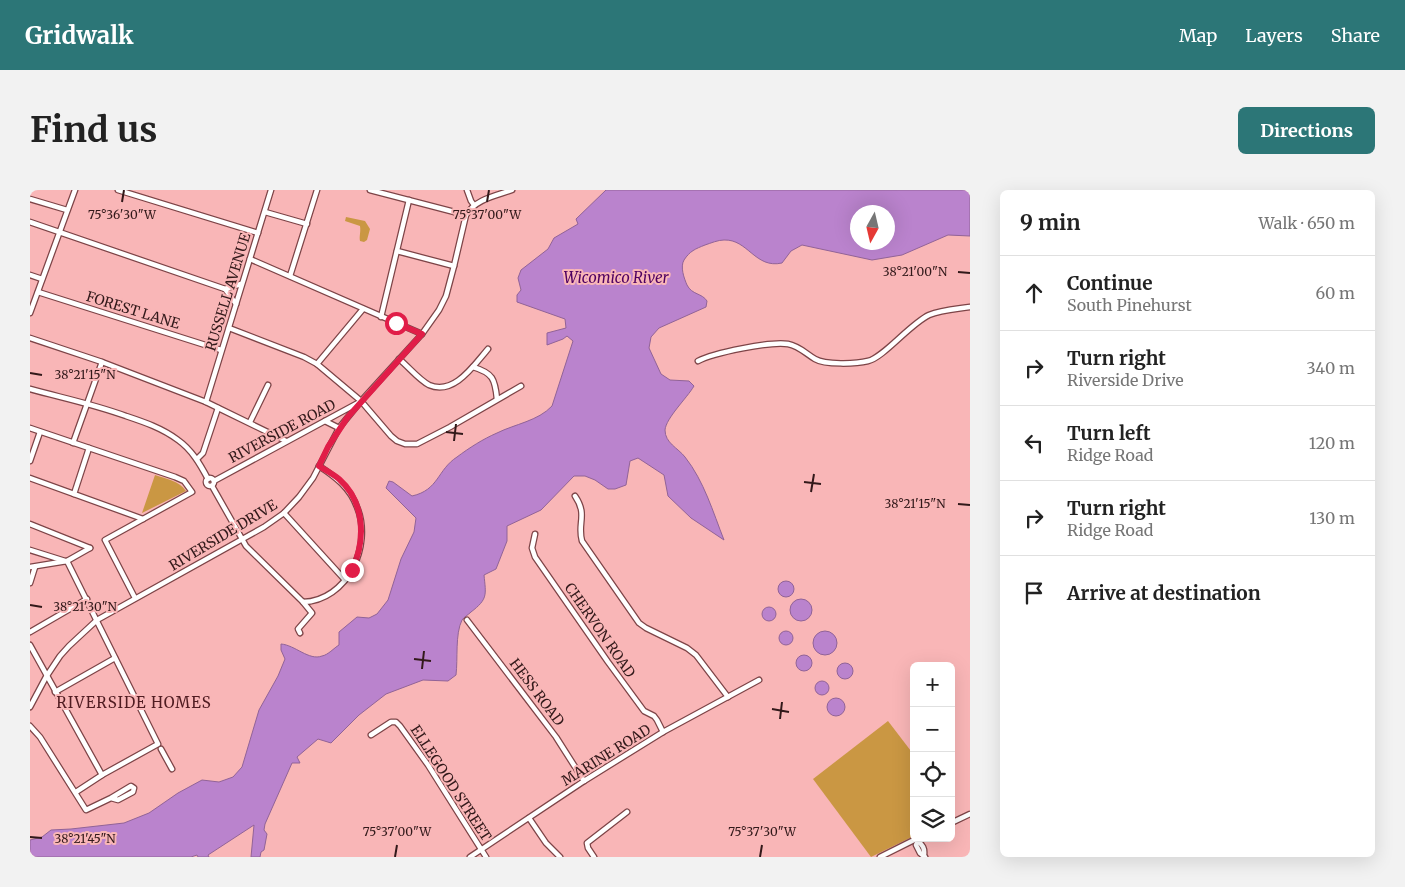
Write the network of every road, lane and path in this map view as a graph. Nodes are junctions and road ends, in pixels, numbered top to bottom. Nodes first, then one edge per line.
1 (74, 190) edge
2 (118, 190) edge
3 (271, 190) edge
4 (317, 190) edge
5 (370, 190) edge
6 (467, 190) edge
7 (512, 190) edge
8 (30, 199) edge
9 (409, 200) junction
10 (474, 205) junction
11 (67, 210) junction
12 (265, 212) junction
13 (466, 215) junction
14 (30, 222) edge
15 (307, 224) junction
16 (60, 232) junction
17 (258, 233) junction
18 (397, 250) junction
19 (250, 259) junction
20 (454, 266) junction
21 (30, 275) edge
22 (290, 276) junction
23 (42, 279) junction
24 (241, 284) junction
25 (225, 289) junction
26 (38, 292) junction
27 (236, 304) junction
28 (970, 307) edge
29 (363, 309) junction
30 (30, 313) edge
31 (381, 317) junction
32 (229, 328) junction
33 (422, 334) junction
34 (30, 338) edge
35 (488, 349) dead end
36 (221, 350) junction
37 (399, 359) junction
38 (698, 361) dead end
39 (102, 362) junction
40 (317, 364) junction
41 (473, 367) junction
42 (268, 384) dead end
43 (521, 386) dead end
44 (30, 389) edge
45 (497, 399) junction
46 (361, 401) junction
47 (206, 402) junction
48 (88, 403) junction
49 (218, 408) junction
50 (325, 421) junction
51 (250, 422) junction
52 (30, 428) edge
53 (339, 428) junction
54 (40, 432) junction
55 (286, 442) junction
56 (73, 443) junction
57 (89, 448) junction
58 (197, 459) junction
59 (30, 461) edge
60 (319, 466) junction
61 (30, 478) edge
62 (213, 483) junction
63 (74, 494) junction
64 (575, 496) dead end
65 (284, 513) junction
66 (142, 518) junction
67 (30, 524) edge
68 (535, 534) dead end
69 (242, 539) junction
70 (30, 550) edge
71 (67, 561) junction
72 (32, 567) edge
73 (345, 580) junction
74 (30, 583) edge
75 (135, 598) junction
76 (87, 599) junction
77 (303, 602) junction
78 (97, 620) junction
79 (468, 620) dead end
80 (30, 632) edge
81 (300, 633) dead end
82 (30, 645) edge
83 (115, 658) junction
84 (46, 677) junction
85 (759, 680) dead end
86 (56, 692) junction
87 (728, 697) junction
88 (30, 707) edge
89 (30, 726) edge
90 (663, 732) junction
91 (371, 735) dead end
92 (159, 747) junction
93 (172, 769) dead end
94 (102, 775) junction
95 (584, 781) junction
96 (76, 792) junction
97 (111, 798) junction
98 (627, 812) dead end
99 (970, 814) edge
100 (529, 818) junction
101 (955, 821) edge
102 (914, 842) edge
103 (921, 842) edge
104 (481, 850) junction
105 (925, 856) edge
106 (470, 857) edge
107 (486, 857) edge
108 (560, 857) edge
109 (594, 857) edge
110 (880, 857) edge

1 - 11 street
2 - 17 street
3 - 12 street, RUSSELL AVENUE
4 - 15 street
5 - 9 street
6 - 10 street
7 - 10 street, RIVERSIDE DRIVE
8 - 11 street
9 - 13 street
9 - 18 street
10 - 13 street, RIVERSIDE DRIVE
11 - 16 street
12 - 15 street
12 - 17 street, RUSSELL AVENUE
13 - 20 street, RIVERSIDE DRIVE
14 - 16 street
15 - 22 street
16 - 23 street
16 - 25 street
17 - 19 street, RUSSELL AVENUE
18 - 20 street
18 - 31 street
19 - 22 street
19 - 24 street, RUSSELL AVENUE
20 - 33 street, RIVERSIDE DRIVE
21 - 23 street
22 - 29 street
23 - 26 street
24 - 25 street
24 - 27 street, RUSSELL AVENUE
25 - 27 street
26 - 30 street
26 - 36 street, FOREST LANE
27 - 32 street, RUSSELL AVENUE
28 - 38 street
29 - 31 street
29 - 40 street
31 - 33 street
32 - 36 street, RUSSELL AVENUE
32 - 40 street
33 - 37 street, RIVERSIDE DRIVE
34 - 39 street
35 - 41 street
36 - 47 street, RUSSELL AVENUE
37 - 41 street
37 - 46 street, RIVERSIDE DRIVE
39 - 47 street
39 - 48 street
40 - 46 street
41 - 45 street
42 - 51 street
43 - 45 street
44 - 48 street
45 - 46 street
46 - 50 street, RIVERSIDE ROAD
46 - 53 street, RIVERSIDE DRIVE
47 - 49 street
48 - 56 street
48 - 58 street
49 - 51 street
49 - 58 street
50 - 53 street
50 - 55 street, RIVERSIDE ROAD
51 - 55 street
52 - 54 street
53 - 60 street, RIVERSIDE DRIVE
54 - 56 street
54 - 59 street
55 - 62 street, RIVERSIDE ROAD
56 - 57 street
57 - 63 street
57 - 66 street
58 - 62 street
60 - 65 street, RIVERSIDE DRIVE
60 - 73 street
61 - 63 street
62 - 69 street
63 - 66 street
64 - 87 street
65 - 69 street, RIVERSIDE DRIVE
65 - 73 street
66 - 75 street
67 - 71 street
68 - 90 street, CHERVON ROAD
69 - 75 street, RIVERSIDE DRIVE
69 - 77 street
70 - 71 street
71 - 72 street
71 - 76 street
72 - 74 street
73 - 77 street
75 - 78 street, RIVERSIDE DRIVE
76 - 78 street
76 - 80 street
77 - 81 street
78 - 83 street
78 - 84 street, RIVERSIDE DRIVE
79 - 95 street, HESS ROAD
82 - 84 street
83 - 86 street
83 - 92 street
84 - 86 street
84 - 88 street, RIVERSIDE DRIVE
85 - 87 street, MARINE ROAD
86 - 94 street
87 - 90 street, MARINE ROAD
89 - 96 street
90 - 95 street, MARINE ROAD
91 - 104 street, ELLEGOOD STREET
92 - 93 street
92 - 94 street
94 - 96 street
95 - 100 street, MARINE ROAD
96 - 97 street
97 - 97 street
98 - 109 street
99 - 101 street
100 - 104 street, MARINE ROAD
100 - 108 street
102 - 110 street
103 - 105 street
104 - 106 street, MARINE ROAD
104 - 107 street, ELLEGOOD STREET

